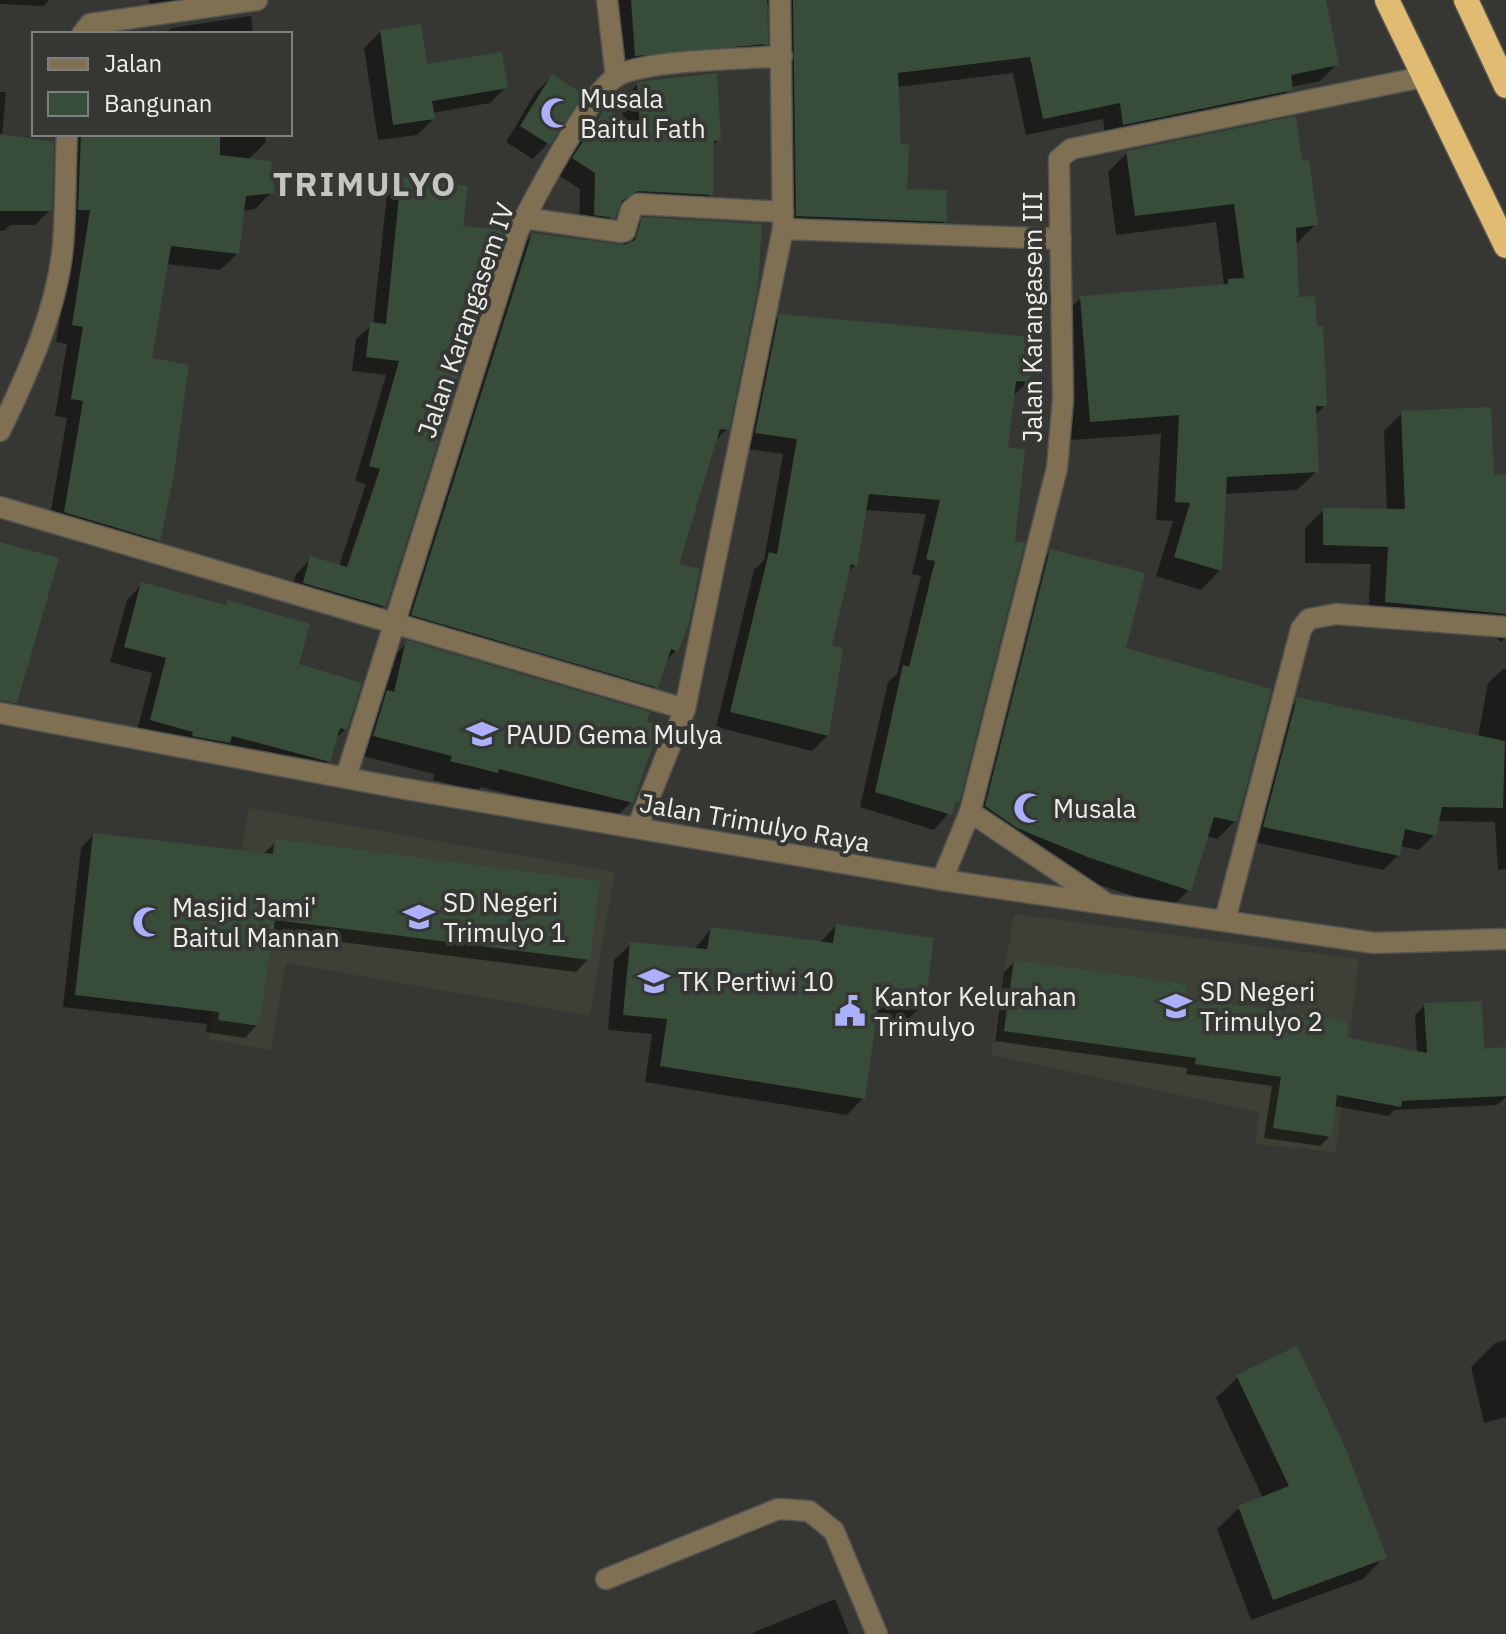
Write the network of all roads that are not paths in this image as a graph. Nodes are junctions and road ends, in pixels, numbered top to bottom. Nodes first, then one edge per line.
1 (257, 0) edge
2 (607, 0) edge
3 (780, 0) edge
4 (1387, 0) edge
5 (1466, 0) edge
6 (165, 8) edge
7 (84, 32) edge
8 (782, 56) junction
9 (616, 77) junction
10 (1423, 77) junction
11 (1506, 86) edge
12 (67, 136) edge
13 (524, 218) junction
14 (783, 220) junction
15 (1061, 239) junction
16 (1506, 246) edge
17 (0, 431) edge
18 (0, 507) edge
19 (394, 622) junction
20 (1506, 627) edge
21 (685, 709) junction
22 (0, 713) edge
23 (346, 777) junction
24 (970, 812) junction
25 (637, 828) junction
26 (942, 880) junction
27 (1107, 903) junction
28 (1225, 920) junction
29 (1506, 939) edge
30 (606, 1579) dead end
31 (877, 1634) edge

1 - 6 street
2 - 9 street
3 - 8 street
4 - 10 highway
5 - 11 highway
6 - 7 street
8 - 9 street
8 - 14 street
9 - 13 street, Jalan Karangasem IV
10 - 15 street, Jalan Karangasem III
10 - 16 highway
12 - 17 street
13 - 14 street
13 - 19 street, Jalan Karangasem IV
14 - 15 street
14 - 21 street
15 - 24 street, Jalan Karangasem III
18 - 19 street
19 - 21 street
19 - 23 street, Jalan Karangasem IV
20 - 28 street
21 - 25 street
22 - 23 street, Jalan Trimulyo Raya
23 - 25 street, Jalan Trimulyo Raya
24 - 26 street, Jalan Karangasem III
24 - 27 street
25 - 26 street, Jalan Trimulyo Raya
26 - 27 street, Jalan Trimulyo Raya
27 - 28 street, Jalan Trimulyo Raya
28 - 29 street, Jalan Trimulyo Raya
30 - 31 street

